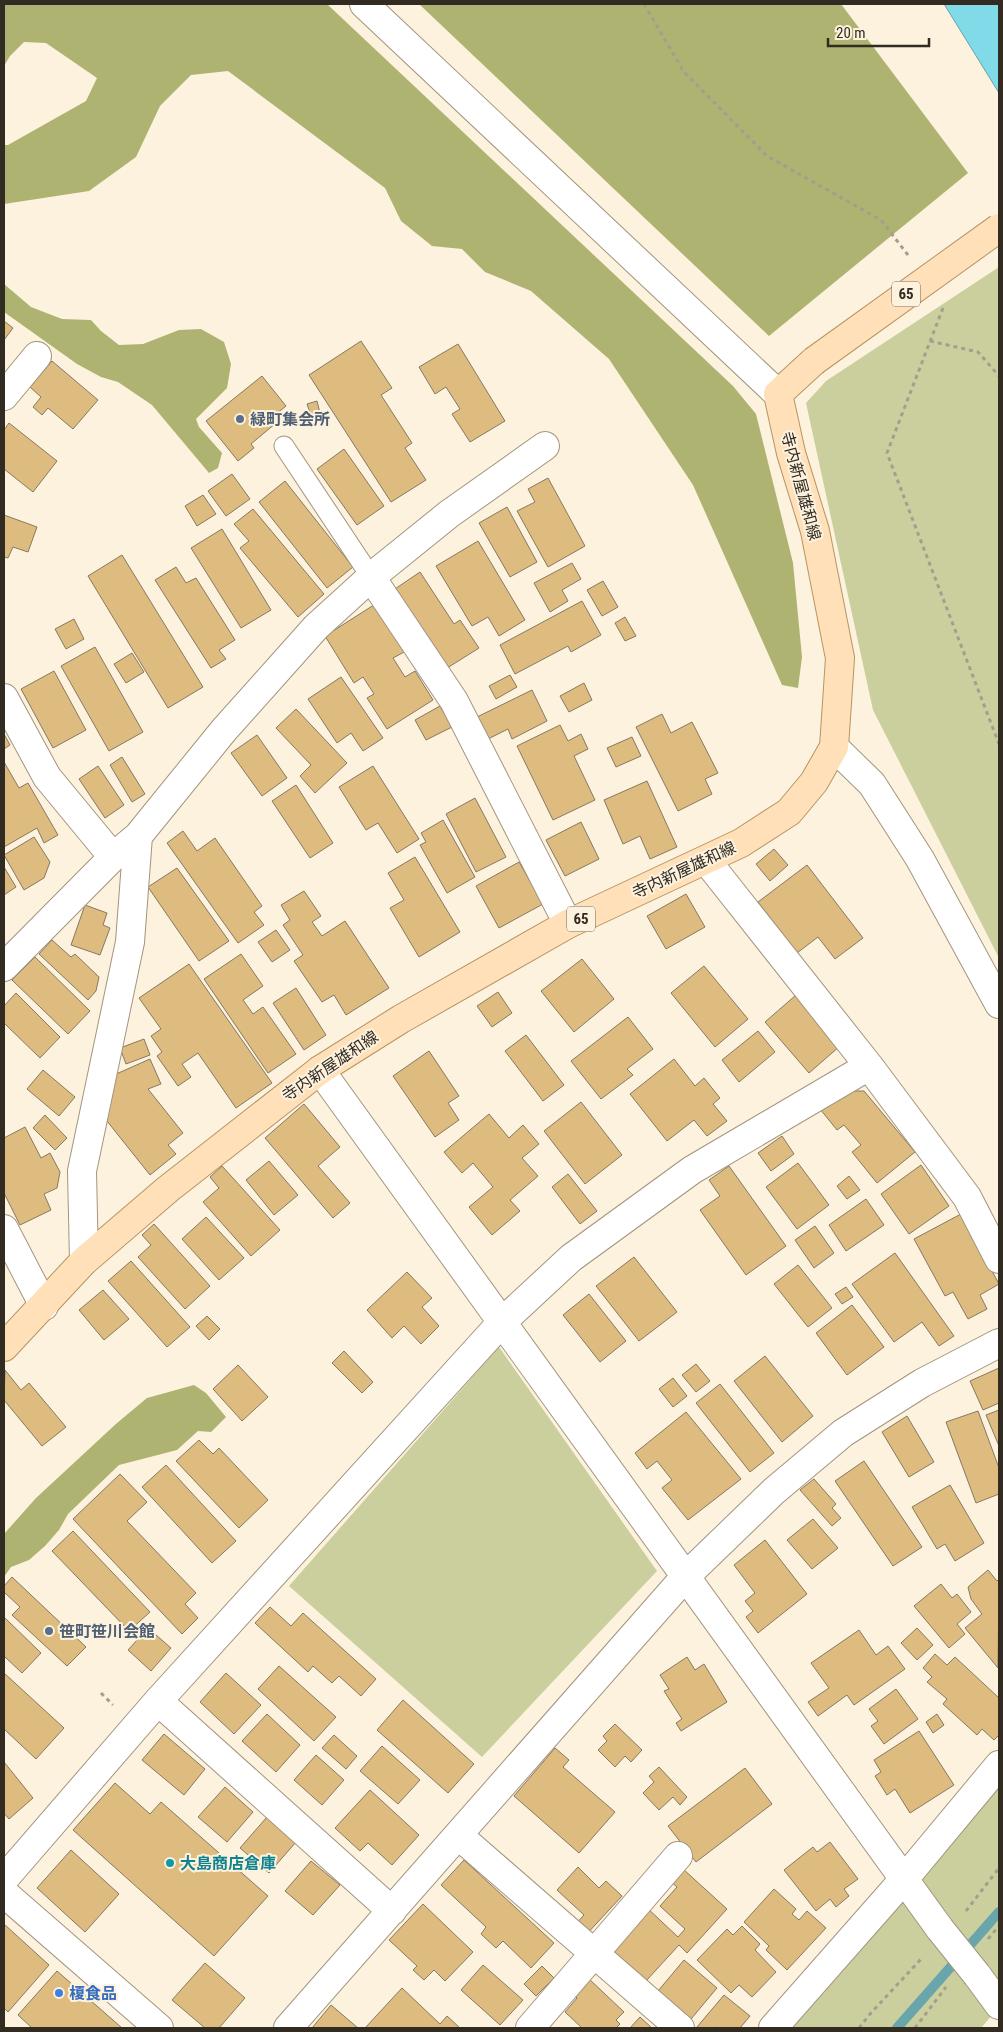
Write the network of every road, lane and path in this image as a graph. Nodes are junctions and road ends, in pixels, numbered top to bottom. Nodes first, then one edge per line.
1 (364, 4) edge
2 (999, 228) edge
3 (930, 341) dead end
4 (36, 356) dead end
5 (999, 376) edge
6 (778, 394) junction
7 (4, 396) edge
8 (284, 446) dead end
9 (545, 446) dead end
10 (371, 578) junction
11 (4, 698) edge
12 (834, 747) junction
13 (138, 836) junction
14 (113, 857) junction
15 (706, 860) junction
16 (568, 924) junction
17 (4, 967) edge
18 (999, 1004) edge
19 (869, 1066) junction
20 (320, 1070) junction
21 (4, 1229) edge
22 (999, 1259) edge
23 (84, 1261) junction
24 (44, 1306) junction
25 (502, 1322) junction
26 (999, 1343) edge
27 (4, 1347) edge
28 (685, 1577) junction
29 (158, 1701) junction
30 (999, 1765) edge
31 (458, 1835) junction
32 (678, 1856) dead end
33 (905, 1878) junction
34 (4, 1879) edge
35 (4, 1893) edge
36 (392, 1910) junction
37 (594, 1953) junction
38 (999, 2005) edge
39 (159, 2028) edge
40 (288, 2028) edge
41 (530, 2028) edge
42 (680, 2028) edge
43 (773, 2028) edge

1 - 6 street
2 - 6 main road, 65, bridge
3 - 5 path
4 - 7 street
6 - 12 main road, 寺内新屋雄和線 / 65
8 - 10 lane
9 - 10 street
10 - 13 street
10 - 16 street
11 - 14 street
12 - 15 main road, 寺内新屋雄和線 / 65
12 - 18 street
13 - 14 street
13 - 23 street
14 - 17 street
15 - 16 main road, 寺内新屋雄和線 / 65
15 - 19 street
16 - 20 main road, 寺内新屋雄和線 / 65
19 - 22 street
19 - 25 street
20 - 23 main road, 寺内新屋雄和線 / 65
20 - 25 street
21 - 24 street
23 - 24 main road, 寺内新屋雄和線 / 65
24 - 27 main road, 寺内新屋雄和線 / 65
25 - 28 street
25 - 29 street
26 - 28 street
28 - 31 street
28 - 33 street
29 - 34 street
29 - 36 street
30 - 33 street
31 - 36 street
31 - 37 street
32 - 37 street
33 - 38 street, bridge
33 - 43 street
35 - 39 street
36 - 40 street
37 - 41 street
37 - 42 street

